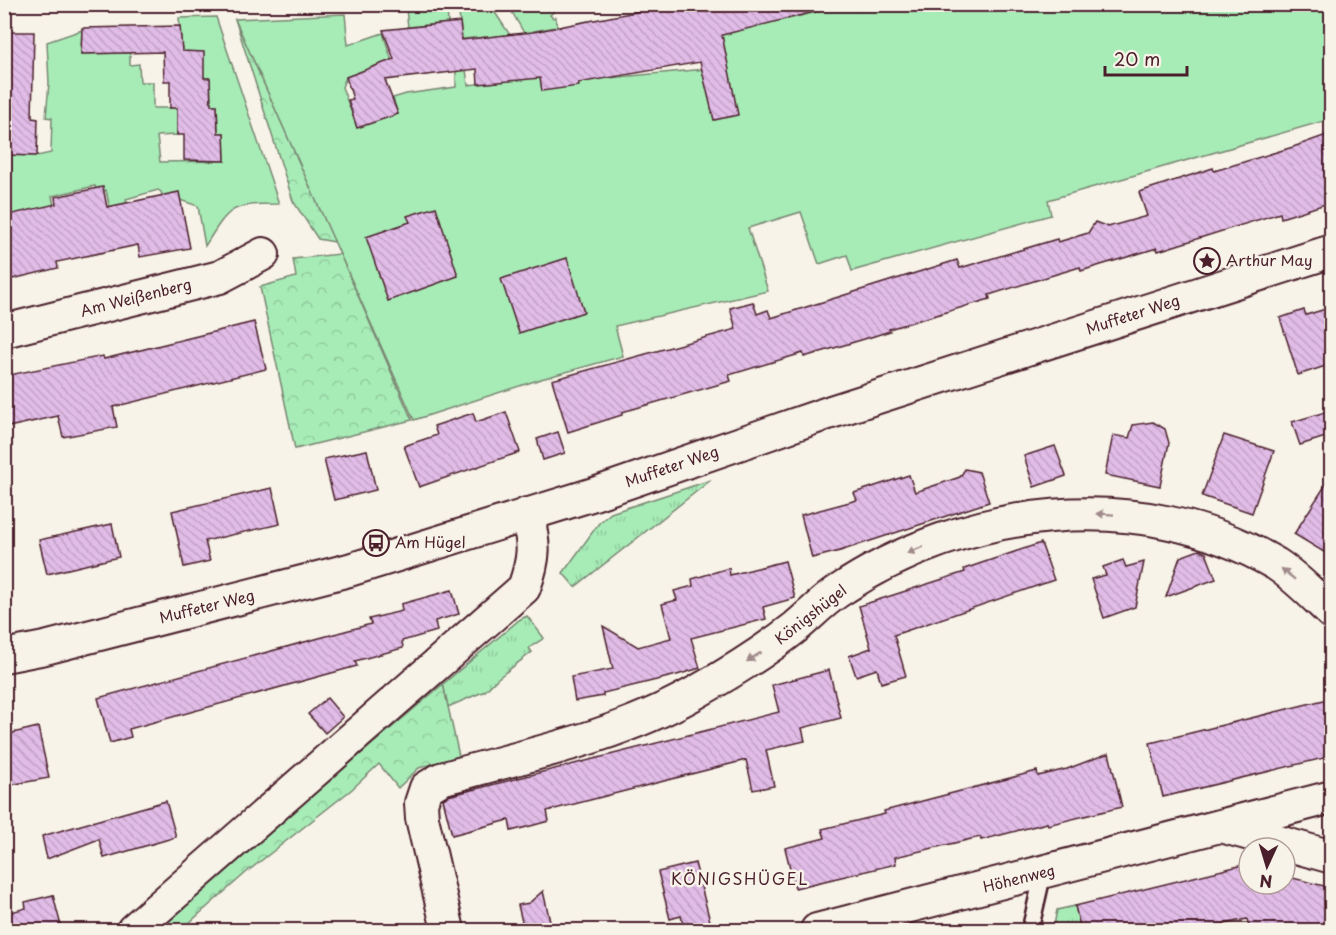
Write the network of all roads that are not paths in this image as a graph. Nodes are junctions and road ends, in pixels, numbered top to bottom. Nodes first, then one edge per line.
1 (1332, 251) edge
2 (263, 254) dead end
3 (4, 331) edge
4 (527, 514) junction
5 (1332, 613) edge
6 (4, 656) edge
7 (1332, 797) edge
8 (1220, 826) junction
9 (1332, 857) edge
10 (1043, 873) junction
11 (133, 930) edge
12 (448, 930) edge
13 (817, 930) edge
14 (1030, 930) edge

1 - 4 street, Muffeter Weg
2 - 3 street, Am Weißenberg
4 - 6 street, Muffeter Weg
4 - 11 street
5 -> 12 street, Königshügel
7 - 8 street, Höhenweg
8 - 9 street
8 - 10 street, Höhenweg
10 - 13 street, Höhenweg
10 - 14 lane

